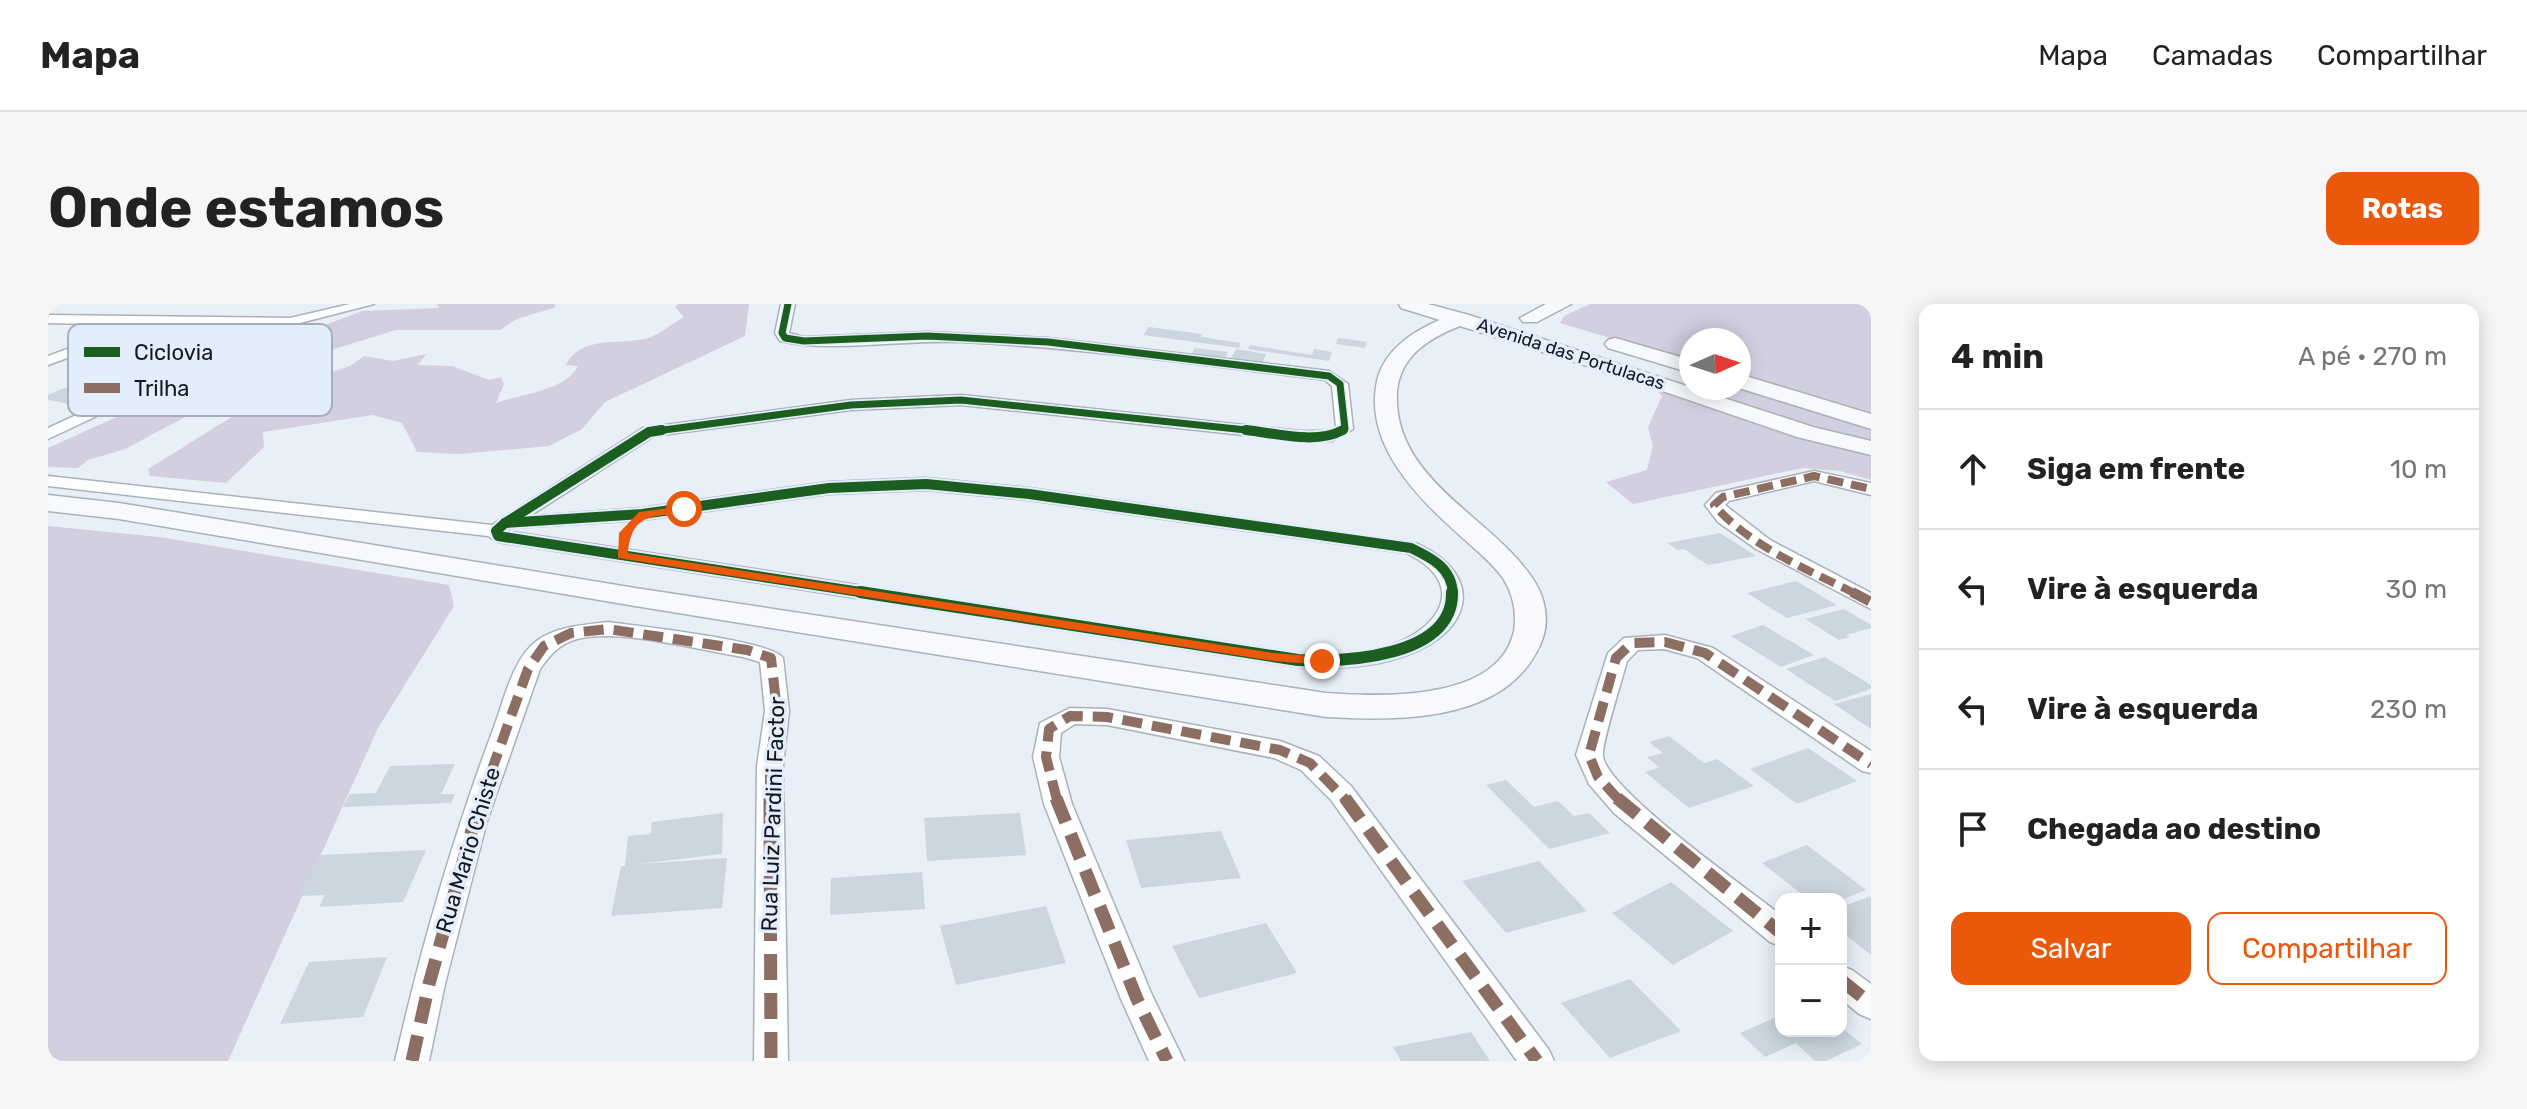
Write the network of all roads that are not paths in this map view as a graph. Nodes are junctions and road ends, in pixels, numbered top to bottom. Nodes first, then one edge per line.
1 (367, 304) edge
2 (788, 304) edge
3 (1408, 304) edge
4 (1562, 304) edge
5 (1505, 311) dead end
6 (1530, 318) junction
7 (48, 319) edge
8 (1462, 319) junction
9 (155, 321) junction
10 (284, 322) junction
11 (147, 324) edge
12 (280, 324) edge
13 (1558, 327) dead end
14 (1601, 340) dead end
15 (68, 354) edge
16 (1659, 357) junction
17 (48, 361) edge
18 (1679, 363) edge
19 (1627, 371) junction
20 (1751, 385) edge
21 (86, 416) edge
22 (1871, 422) edge
23 (48, 434) edge
24 (1871, 448) edge
25 (48, 481) edge
26 (1871, 489) edge
27 (48, 503) edge
28 (642, 514) junction
29 (501, 527) junction
30 (622, 555) junction
31 (1871, 602) edge
32 (544, 646) joint
33 (1871, 764) edge
34 (1775, 928) edge
35 (1847, 985) edge
36 (1871, 1004) edge
37 (412, 1061) edge
38 (771, 1061) edge
39 (1167, 1061) edge
40 (1537, 1061) edge

1 - 10 street
2 - 29 street
3 - 8 street, Avenida das Portulacas
4 - 6 street
5 - 6 street, Avenida das Portulacas
6 - 13 street, Avenida das Portulacas
7 - 9 street
8 - 19 street, Avenida das Portulacas
8 - 27 street
9 - 10 street
9 - 11 street
10 - 12 street
14 - 16 street
15 - 17 street
16 - 18 street
16 - 19 street
19 - 24 street, Avenida das Portulacas
20 - 22 street
21 - 23 street
25 - 29 street
26 - 31 street
28 - 29 street
28 - 30 street
28 - 30 street
29 - 30 street
32 - 37 street, Rua Mario Chiste
32 - 38 street, Rua Luiz Pardini Factor
33 - 34 street
35 - 36 street
39 - 40 street

